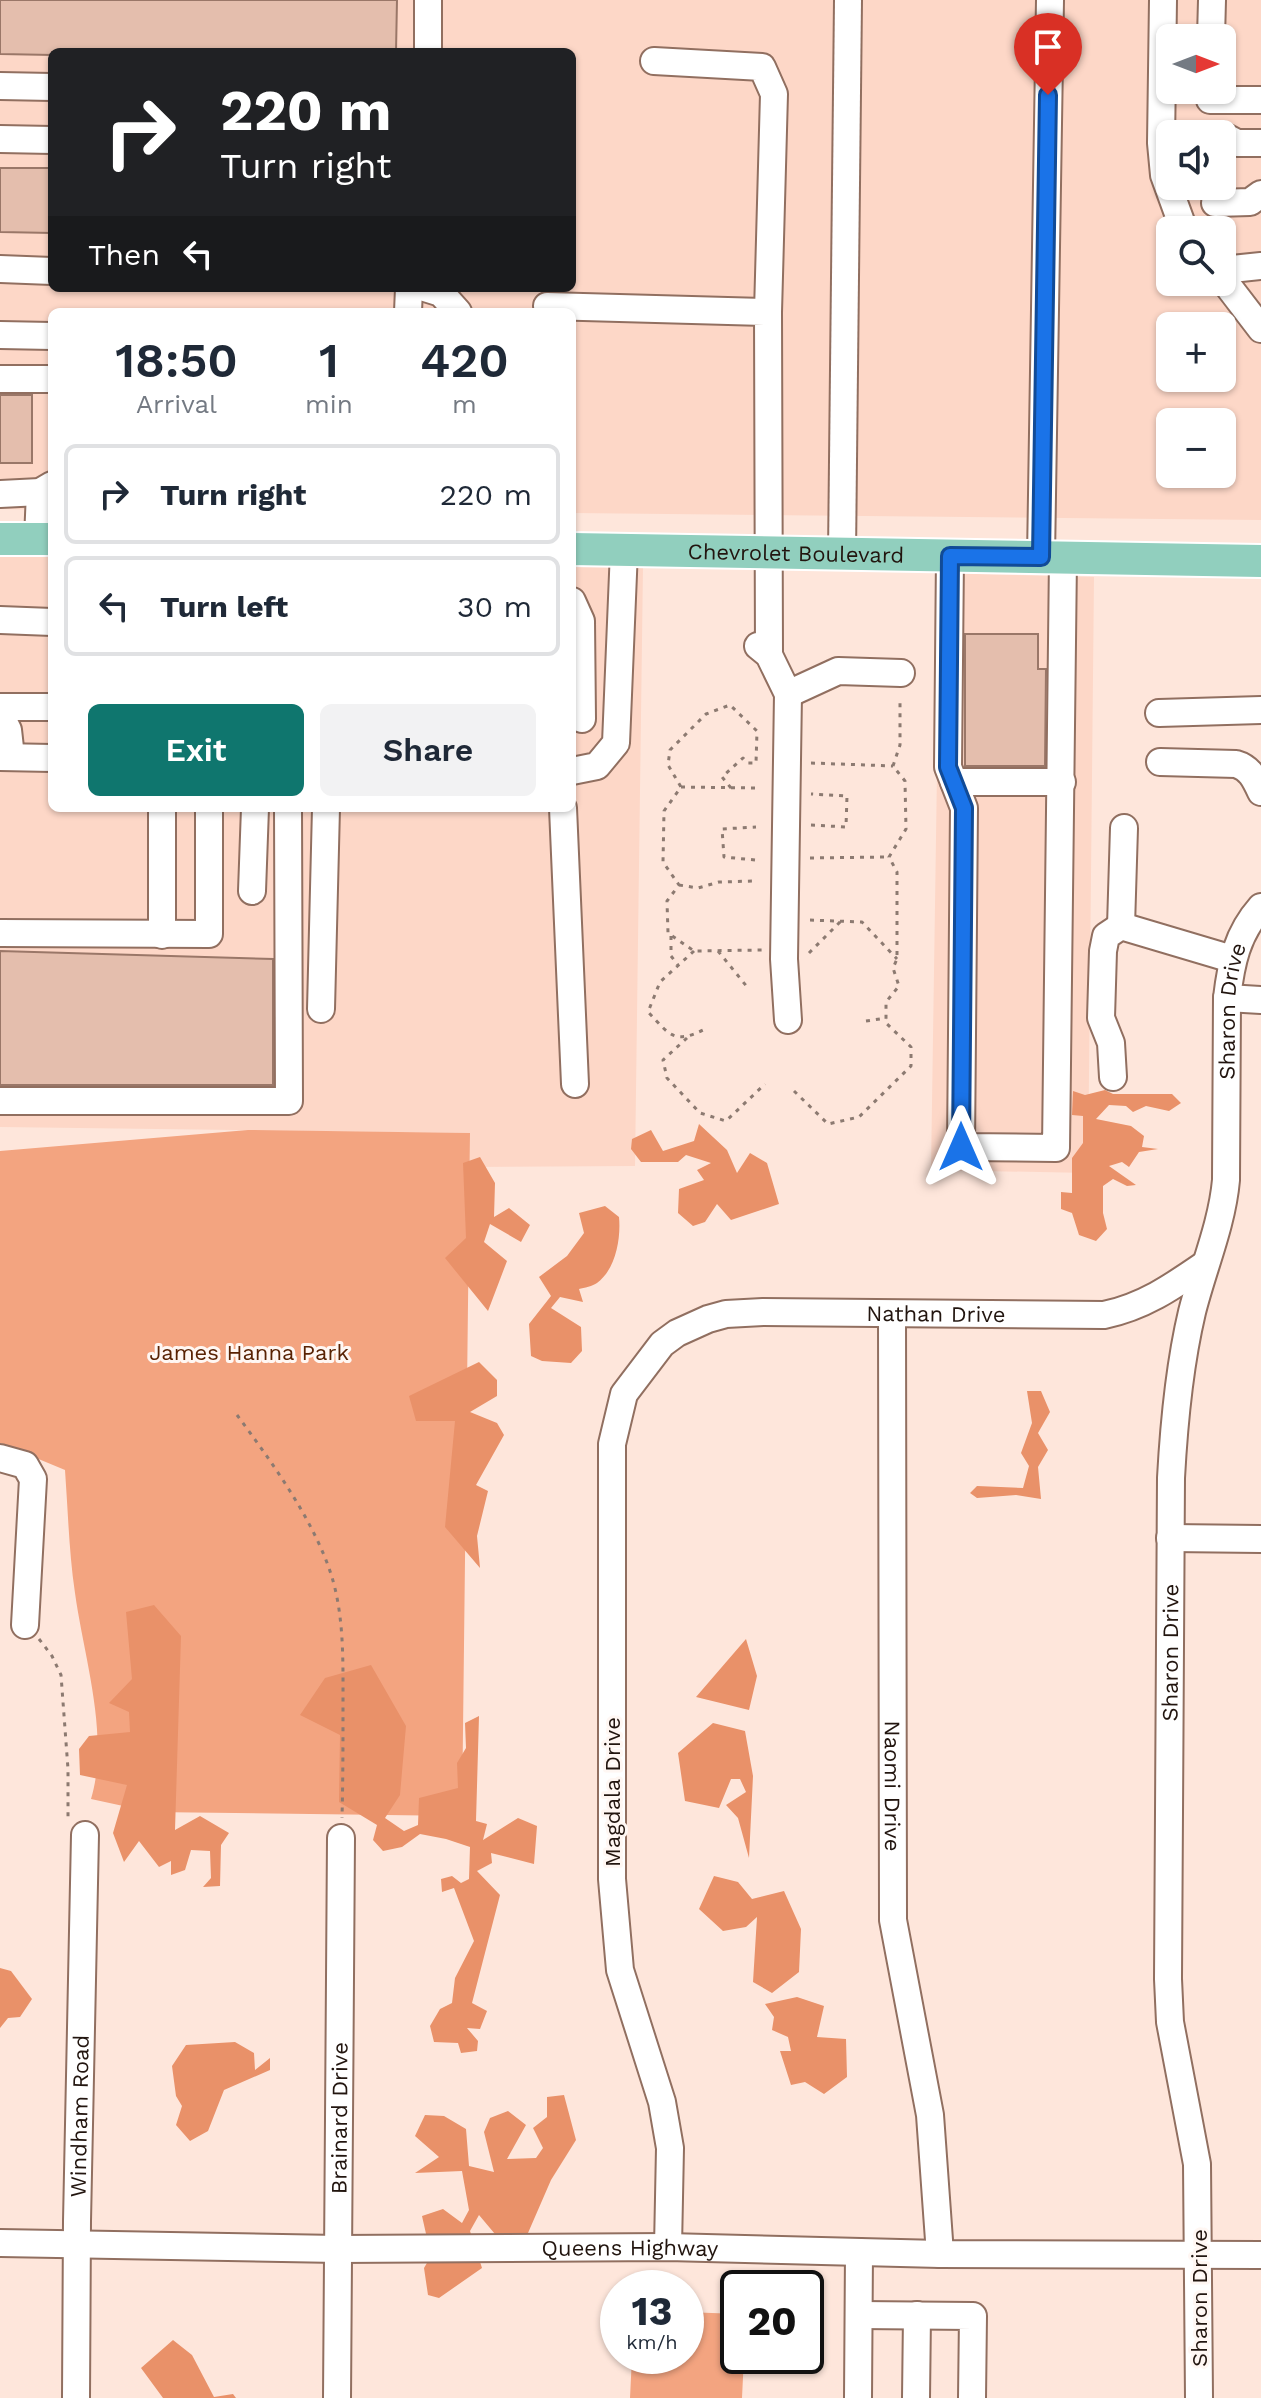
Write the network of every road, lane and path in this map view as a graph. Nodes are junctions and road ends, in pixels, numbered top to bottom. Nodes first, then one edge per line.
1 (428, 0) edge
2 (848, 0) edge
3 (1050, 0) edge
4 (1163, 0) edge
5 (1212, 0) edge
6 (1211, 24) edge
7 (428, 48) edge
8 (654, 61) dead end
9 (0, 86) edge
10 (48, 87) edge
11 (1236, 100) edge
12 (1261, 100) edge
13 (1166, 120) edge
14 (0, 139) edge
15 (48, 140) edge
16 (1261, 194) edge
17 (1215, 203) dead end
18 (1261, 266) edge
19 (0, 269) edge
20 (1236, 269) edge
21 (48, 271) edge
22 (438, 292) edge
23 (1236, 296) edge
24 (547, 306) dead end
25 (454, 308) edge
26 (768, 312) junction
27 (1261, 329) edge
28 (0, 335) edge
29 (48, 336) edge
30 (0, 379) edge
31 (48, 379) edge
32 (46, 488) edge
33 (0, 494) edge
34 (0, 539) edge
35 (45, 539) edge
36 (576, 549) edge
37 (624, 550) junction
38 (771, 552) junction
39 (842, 554) junction
40 (950, 556) junction
41 (1052, 557) junction
42 (1261, 561) edge
43 (576, 612) edge
44 (0, 620) edge
45 (48, 622) edge
46 (901, 673) dead end
47 (788, 694) junction
48 (900, 701) dead end
49 (0, 707) edge
50 (48, 707) edge
51 (1261, 710) edge
52 (1159, 713) dead end
53 (0, 714) edge
54 (582, 719) dead end
55 (5, 757) edge
56 (48, 758) edge
57 (1160, 762) dead end
58 (811, 763) dead end
59 (893, 766) junction
60 (576, 770) edge
61 (954, 782) junction
62 (1062, 782) junction
63 (681, 787) junction
64 (731, 788) junction
65 (756, 788) dead end
66 (1261, 792) edge
67 (811, 794) dead end
68 (162, 812) edge
69 (209, 812) edge
70 (255, 812) edge
71 (288, 812) edge
72 (326, 812) edge
73 (563, 812) edge
74 (811, 825) dead end
75 (756, 827) dead end
76 (1124, 828) dead end
77 (889, 857) junction
78 (810, 858) dead end
79 (755, 860) dead end
80 (755, 881) dead end
81 (679, 885) junction
82 (252, 891) dead end
83 (1257, 912) edge
84 (810, 920) dead end
85 (841, 921) junction
86 (1121, 926) junction
87 (0, 933) edge
88 (162, 935) junction
89 (671, 936) junction
90 (771, 950) dead end
91 (694, 951) junction
92 (718, 951) junction
93 (809, 953) dead end
94 (897, 959) junction
95 (1232, 959) junction
96 (678, 965) junction
97 (748, 988) dead end
98 (1227, 998) junction
99 (1261, 1000) edge
100 (321, 1009) dead end
101 (886, 1018) junction
102 (788, 1020) dead end
103 (866, 1021) dead end
104 (707, 1028) dead end
105 (687, 1038) junction
106 (1113, 1077) dead end
107 (575, 1084) dead end
108 (765, 1084) dead end
109 (794, 1091) dead end
110 (0, 1101) edge
111 (1204, 1265) junction
112 (892, 1314) junction
113 (662, 1344) joint
114 (237, 1415) dead end
115 (0, 1458) edge
116 (1170, 1538) junction
117 (1261, 1539) edge
118 (25, 1625) joint
119 (76, 1834) joint
120 (341, 1838) joint
121 (0, 2243) edge
122 (76, 2243) junction
123 (668, 2247) junction
124 (338, 2249) junction
125 (859, 2252) junction
126 (940, 2254) junction
127 (1199, 2254) junction
128 (1261, 2255) edge
129 (859, 2315) junction
130 (917, 2315) junction
131 (76, 2398) edge
132 (337, 2398) edge
133 (858, 2398) edge
134 (916, 2398) edge
135 (972, 2398) edge
136 (1199, 2398) edge

1 - 7 street
2 - 39 street
3 - 41 street
4 - 13 street
5 - 6 street
8 - 26 street
9 - 10 street
11 - 12 street
14 - 15 street
16 - 17 street
18 - 20 street
19 - 21 street
22 - 25 street
23 - 27 street
24 - 26 street
26 - 38 street
28 - 29 street
30 - 31 street
32 - 33 street
32 - 35 street
34 - 35 main road
36 - 37 main road, Chevrolet Boulevard
37 - 38 main road, Chevrolet Boulevard
37 - 60 street
38 - 39 main road, Chevrolet Boulevard
38 - 47 street
39 - 40 main road, Chevrolet Boulevard
40 - 41 main road, Chevrolet Boulevard
40 - 61 street
41 - 42 main road, Chevrolet Boulevard
41 - 62 street
43 - 54 street
44 - 45 street
46 - 47 street
47 - 102 street
48 - 59 path
49 - 50 street
51 - 52 street
53 - 55 street
55 - 56 street
57 - 66 street
58 - 59 path
59 - 77 path
61 - 62 street
61 - 62 street
63 - 64 path
63 - 64 path
63 - 81 path
64 - 65 path
67 - 74 path
68 - 88 street
69 - 88 street
70 - 82 street
71 - 110 street
72 - 100 street
73 - 107 street
75 - 79 path
76 - 86 street
77 - 78 path
77 - 94 path
80 - 81 path
81 - 89 path
83 - 95 street, Sharon Drive
84 - 85 path
85 - 93 path
85 - 94 path
86 - 95 street
86 - 106 street
87 - 88 street
89 - 91 path
89 - 96 path
90 - 92 path
91 - 92 path
91 - 96 path
92 - 97 path
94 - 101 path
95 - 98 street, Sharon Drive
96 - 105 path
98 - 99 street
98 - 111 street, Sharon Drive
101 - 103 path
101 - 109 path
104 - 105 path
105 - 108 path
111 - 112 street, Nathan Drive
111 - 116 street, Sharon Drive
112 - 113 street, Nathan Drive
112 - 126 street, Naomi Drive
113 - 123 street, Magdala Drive
114 - 120 path
115 - 118 street
116 - 117 street
116 - 127 street, Sharon Drive
118 - 119 path
119 - 122 street, Windham Road
120 - 124 street, Brainard Drive
121 - 122 street, Queens Highway
122 - 124 street, Queens Highway
122 - 131 street, Windham Road
123 - 124 street, Queens Highway
123 - 125 street, Queens Highway
124 - 132 street, Brainard Drive
125 - 126 street, Queens Highway
125 - 129 street
126 - 127 street, Queens Highway
127 - 128 street, Queens Highway
127 - 136 street, Sharon Drive
129 - 130 street
129 - 133 street
130 - 134 street
130 - 135 street

